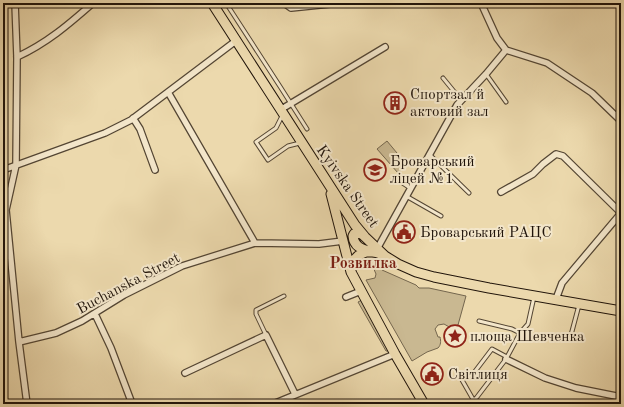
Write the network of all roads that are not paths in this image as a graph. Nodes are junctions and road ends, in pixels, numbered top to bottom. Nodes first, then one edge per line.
1 (15, 3) edge
2 (93, 3) edge
3 (212, 3) edge
4 (226, 3) edge
5 (284, 3) edge
6 (340, 3) edge
7 (481, 3) edge
8 (237, 40) junction
9 (385, 47) dead end
10 (506, 50) junction
11 (17, 57) junction
12 (486, 74) junction
13 (443, 78) dead end
14 (168, 92) junction
15 (461, 100) junction
16 (506, 102) dead end
17 (291, 104) junction
18 (282, 112) junction
19 (133, 118) junction
20 (621, 121) edge
21 (307, 129) dead end
22 (301, 143) junction
23 (429, 154) junction
24 (16, 165) junction
25 (3, 170) edge
26 (155, 170) dead end
27 (395, 182) dead end
28 (330, 187) junction
29 (410, 188) junction
30 (501, 192) dead end
31 (469, 193) dead end
32 (406, 196) junction
33 (4, 212) edge
34 (621, 213) edge
35 (441, 216) dead end
36 (365, 237) junction
37 (343, 241) junction
38 (255, 243) junction
39 (374, 250) junction
40 (351, 272) junction
41 (361, 291) junction
42 (534, 295) junction
43 (284, 296) dead end
44 (346, 297) dead end
45 (556, 299) junction
46 (580, 303) junction
47 (621, 311) edge
48 (95, 314) junction
49 (479, 321) dead end
50 (520, 333) junction
51 (266, 335) junction
52 (572, 335) dead end
53 (19, 342) junction
54 (395, 354) junction
55 (507, 358) junction
56 (185, 374) dead end
57 (295, 394) junction
58 (621, 397) edge
59 (131, 401) dead end
60 (474, 401) junction
61 (27, 404) edge
62 (273, 404) edge
63 (424, 404) edge
64 (470, 404) edge

1 - 11 street
2 - 11 street
3 - 8 main road, Kyivska Street
4 - 17 lane
5 - 6 street
7 - 10 street
8 - 14 street
8 - 18 main road, Kyivska Street
9 - 17 street
10 - 12 street
10 - 20 street
11 - 24 street
12 - 15 street
12 - 16 lane
13 - 15 lane
14 - 19 street
14 - 38 street
15 - 23 street
17 - 18 street
17 - 21 lane
18 - 22 main road, Kyivska Street
18 - 22 lane
19 - 24 street
19 - 26 street
22 - 28 main road, Kyivska Street
23 - 29 street
23 - 31 lane
24 - 25 street
24 - 33 street
27 - 29 lane
28 - 36 main road, Kyivska Street
28 - 37 main road
29 - 32 street
30 - 34 street
32 - 35 lane
32 - 39 street
33 - 53 street
34 - 45 street
36 - 39 main road, Kyivska Street
36 - 39 main road
37 - 38 street, Buchanska Street
37 - 40 main road
38 - 48 street, Buchanska Street
39 - 40 main road
39 - 42 main road
40 - 41 main road
41 - 44 street
41 - 54 main road
42 - 45 main road
42 - 50 lane
43 - 51 lane
45 - 46 main road
46 - 47 main road
46 - 52 lane
48 - 53 street, Buchanska Street
48 - 59 street
49 - 50 lane
50 - 55 lane
51 - 56 street
51 - 57 street
53 - 61 street
54 - 57 street
54 - 63 main road
55 - 58 street
55 - 60 lane
55 - 60 lane
57 - 62 street
60 - 64 lane

